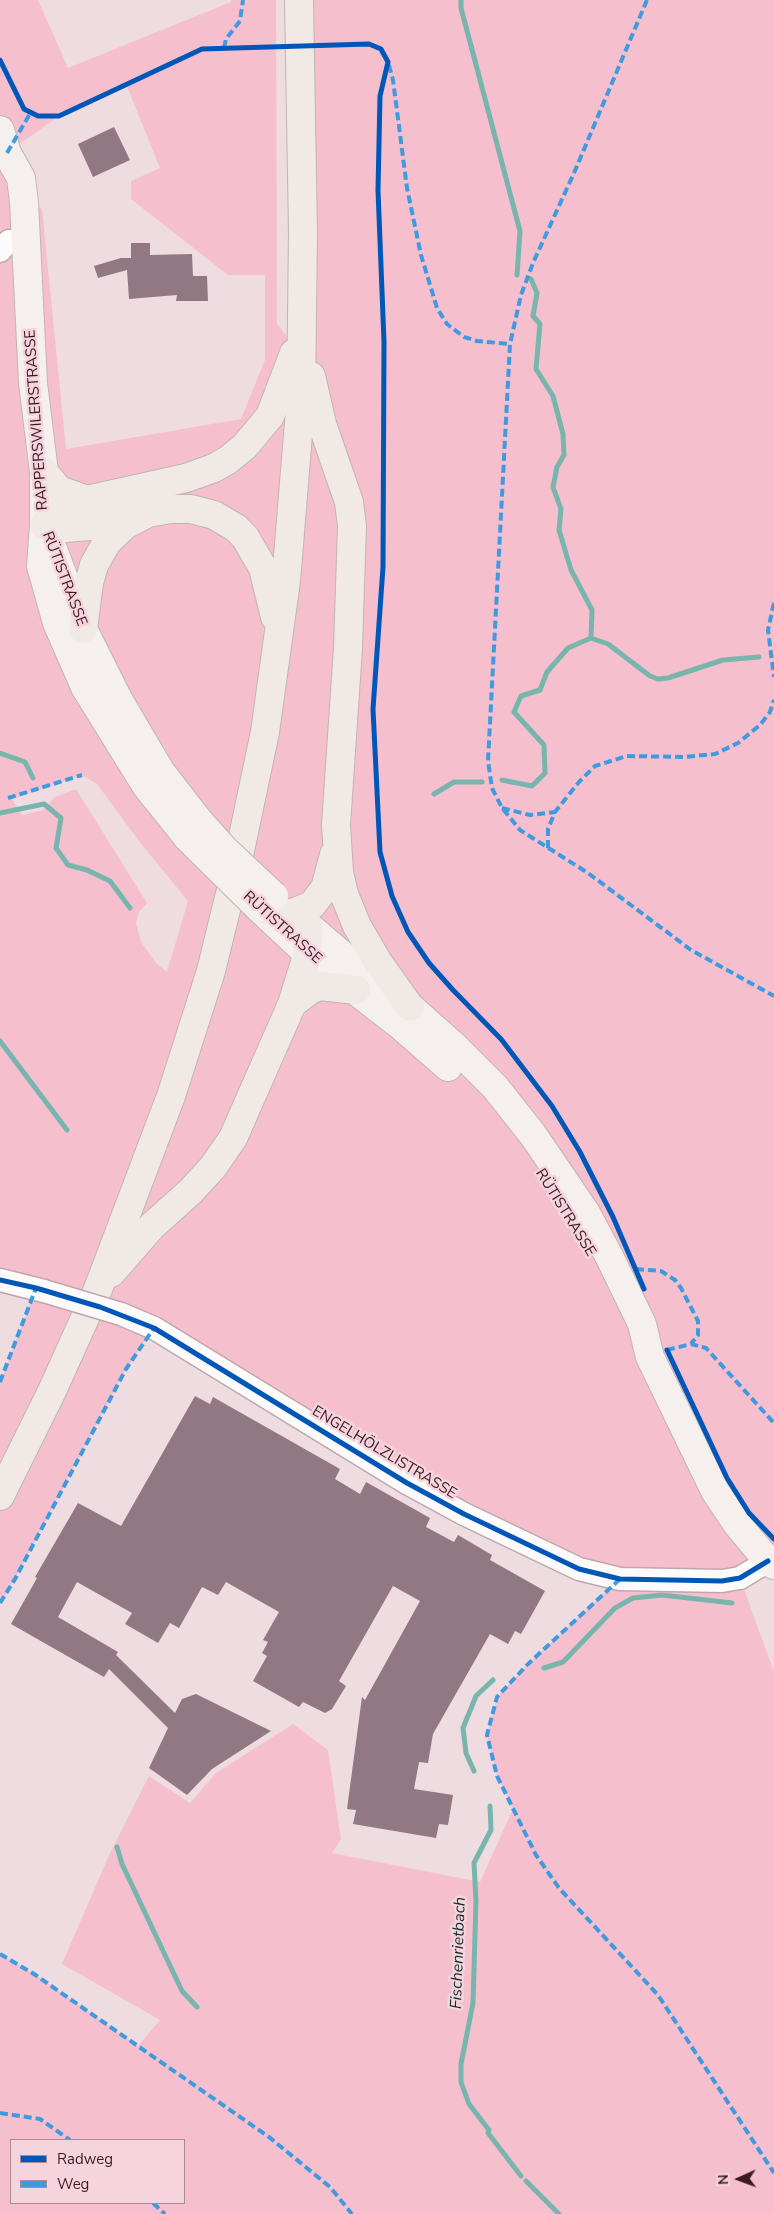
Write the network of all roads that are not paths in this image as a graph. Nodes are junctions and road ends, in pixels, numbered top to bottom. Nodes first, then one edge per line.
1 (299, 0) edge
2 (4, 141) edge
3 (4, 246) edge
4 (302, 326) junction
5 (44, 472) junction
6 (87, 500) junction
7 (148, 513) junction
8 (44, 525) junction
9 (83, 629) junction
10 (279, 636) junction
11 (193, 829) junction
12 (336, 847) junction
13 (283, 918) junction
14 (356, 990) junction
15 (292, 1004) junction
16 (410, 1007) junction
17 (0, 1280) edge
18 (98, 1289) junction
19 (650, 1357) junction
20 (0, 1496) edge
21 (771, 1563) edge

1 - 4 highway
2 - 3 main road, RAPPERSWILERSTRASSE
2 - 5 main road, RAPPERSWILERSTRASSE
3 - 8 main road, RAPPERSWILERSTRASSE
4 - 6 highway
4 - 10 highway
4 - 12 highway
5 - 6 highway
5 - 8 main road, RAPPERSWILERSTRASSE
6 - 8 highway
7 - 8 highway
7 - 9 highway
7 - 10 highway
8 - 9 main road, RÜTISTRASSE
8 - 11 main road, RÜTISTRASSE
9 - 11 main road, RÜTISTRASSE
10 - 18 highway
11 - 13 main road, RÜTISTRASSE, bridge
12 - 13 highway
12 - 16 highway
13 - 14 main road, RÜTISTRASSE
13 - 15 highway
13 - 16 main road, RÜTISTRASSE
14 - 15 highway
14 - 19 main road, RÜTISTRASSE
15 - 18 highway
16 - 19 main road, RÜTISTRASSE
17 - 21 street, ENGELHÖLZLISTRASSE, bridge
18 - 20 highway
19 - 21 main road, RÜTISTRASSE

